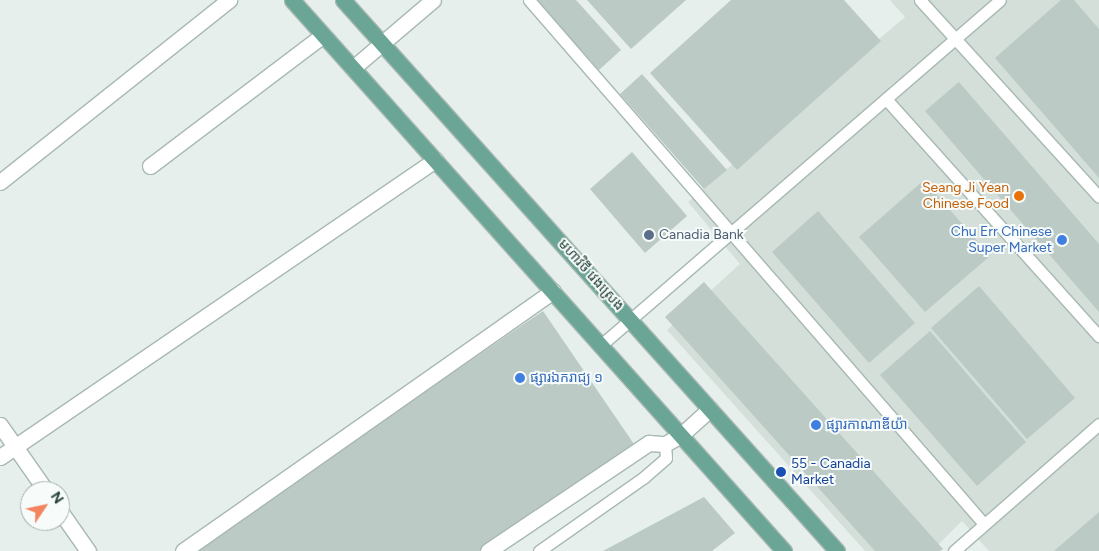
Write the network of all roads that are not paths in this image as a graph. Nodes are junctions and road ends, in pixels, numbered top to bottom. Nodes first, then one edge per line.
1 (229, 0) edge
2 (292, 0) edge
3 (344, 0) edge
4 (433, 0) edge
5 (529, 0) edge
6 (920, 0) edge
7 (1000, 0) edge
8 (323, 35) junction
9 (955, 39) junction
10 (382, 43) junction
11 (353, 68) junction
12 (886, 99) junction
13 (435, 160) junction
14 (150, 166) dead end
15 (0, 182) edge
16 (1099, 197) edge
17 (731, 233) junction
18 (553, 291) junction
19 (631, 320) junction
20 (1099, 336) edge
21 (601, 345) junction
22 (710, 409) junction
23 (1099, 424) edge
24 (0, 425) edge
25 (681, 435) junction
26 (665, 444) junction
27 (15, 446) junction
28 (0, 457) edge
29 (39, 481) edge
30 (984, 524) junction
31 (70, 525) edge
32 (88, 551) edge
33 (183, 551) edge
34 (488, 551) edge
35 (539, 551) edge
36 (784, 551) edge
37 (838, 551) edge
38 (954, 551) edge

1 - 15 street
2 - 8 main road
3 - 10 main road, មហាវិថី វេងស្រេង
4 - 10 street
5 - 17 lane
6 - 9 lane
7 - 9 lane
8 - 11 main road
8 - 14 street
9 - 12 lane
9 - 16 lane
10 - 11 street
10 - 19 main road, មហាវិថី វេងស្រេង
11 - 13 main road
12 - 17 lane
12 - 20 lane
13 - 18 main road
13 - 27 street
17 - 19 lane
17 - 30 lane
18 - 21 main road
18 - 33 street
19 - 21 lane
19 - 22 main road, មហាវិថី វេងស្រេង
21 - 25 main road
22 - 25 street
22 - 37 main road, មហាវិថី វេងស្រេង
23 - 30 lane
24 - 27 street
25 - 26 street
25 - 36 main road
26 - 34 street
26 - 35 lane
27 - 28 street
27 - 29 street
30 - 38 lane
31 - 32 street

